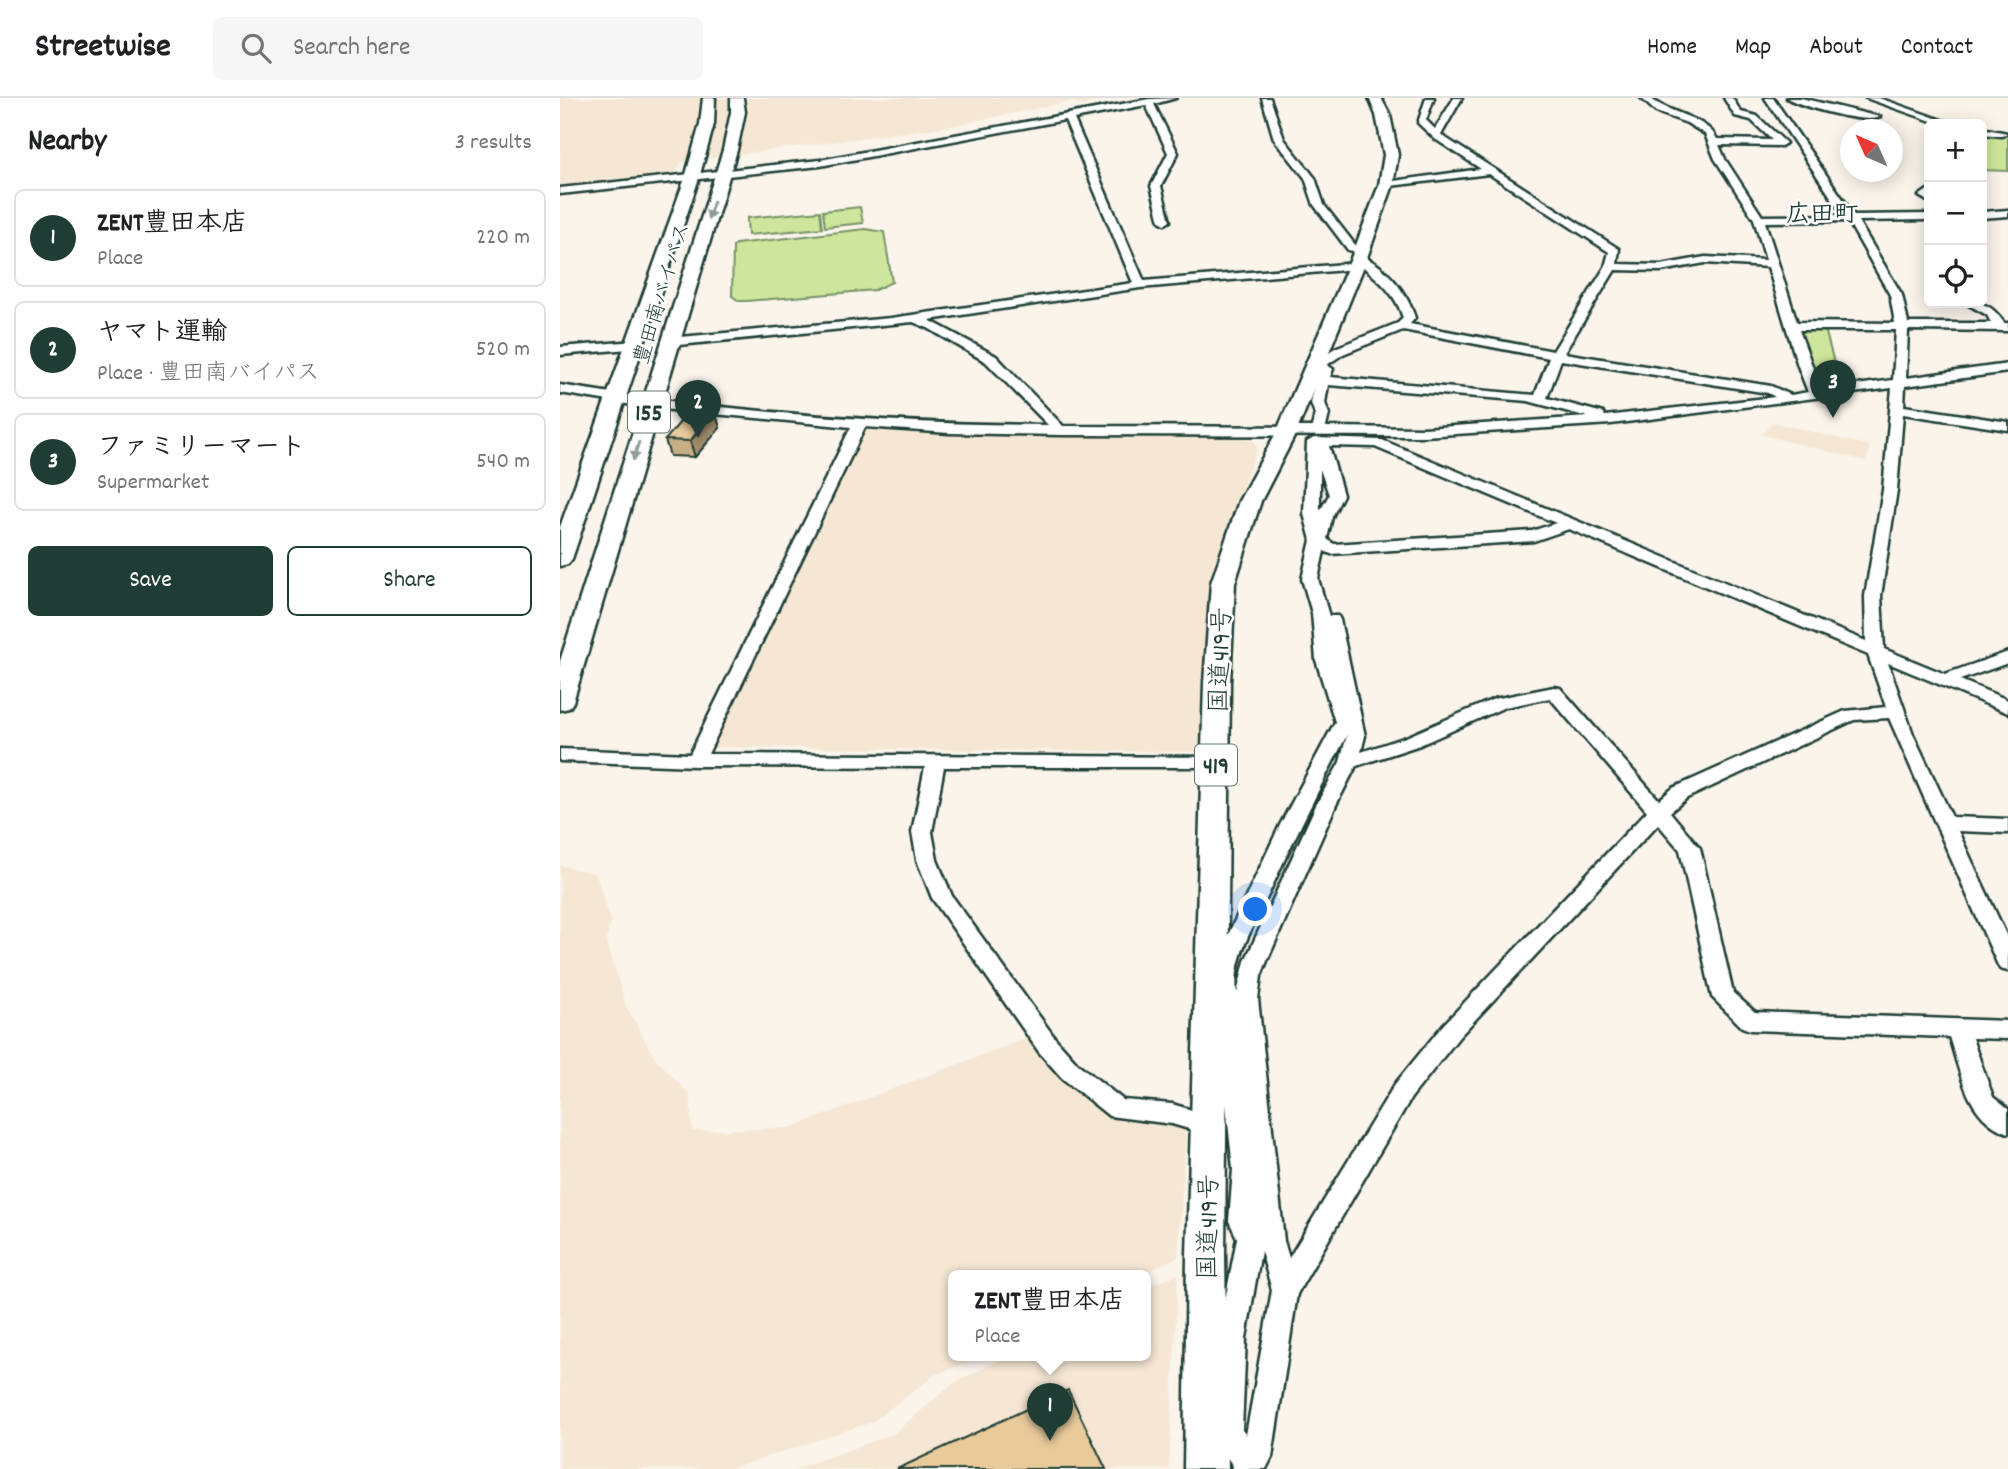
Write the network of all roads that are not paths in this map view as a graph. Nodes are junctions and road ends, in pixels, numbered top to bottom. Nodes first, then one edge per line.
1 (709, 98) edge
2 (737, 98) edge
3 (1172, 98) edge
4 (1266, 98) edge
5 (1375, 98) edge
6 (1430, 98) edge
7 (1458, 98) edge
8 (1645, 98) edge
9 (1728, 98) edge
10 (1769, 98) edge
11 (1791, 98) edge
12 (1870, 98) edge
13 (1149, 102) junction
14 (1814, 102) edge
15 (1875, 117) dead end
16 (1069, 118) junction
17 (1933, 119) edge
18 (1987, 132) edge
19 (2002, 133) dead end
20 (1436, 135) junction
21 (1714, 142) junction
22 (1491, 171) junction
23 (721, 175) junction
24 (692, 178) junction
25 (1386, 186) junction
26 (560, 191) edge
27 (2008, 213) edge
28 (1987, 215) edge
29 (1924, 217) edge
30 (1848, 218) junction
31 (1759, 219) junction
32 (1165, 221) dead end
33 (1359, 259) junction
34 (1771, 264) junction
35 (1611, 267) junction
36 (1140, 285) junction
37 (1981, 308) edge
38 (914, 319) junction
39 (1791, 326) junction
40 (1902, 326) junction
41 (1406, 327) junction
42 (2004, 327) edge
43 (669, 342) junction
44 (636, 345) junction
45 (560, 351) edge
46 (1556, 356) junction
47 (2008, 368) edge
48 (1315, 375) junction
49 (1899, 384) junction
50 (560, 389) edge
51 (1816, 395) junction
52 (617, 397) junction
53 (1790, 398) junction
54 (1540, 399) junction
55 (651, 404) junction
56 (1897, 410) junction
57 (1611, 420) junction
58 (859, 425) junction
59 (2008, 426) edge
60 (1062, 430) junction
61 (1424, 432) junction
62 (1286, 433) junction
63 (1321, 437) junction
64 (1410, 457) junction
65 (1568, 524) junction
66 (1325, 545) junction
67 (560, 559) edge
68 (586, 622) junction
69 (560, 647) edge
70 (1875, 651) junction
71 (2008, 657) edge
72 (1945, 680) junction
73 (560, 702) edge
74 (2008, 707) edge
75 (1896, 712) junction
76 (560, 755) edge
77 (696, 760) junction
78 (1216, 761) junction
79 (935, 762) junction
80 (1349, 762) junction
81 (1658, 811) junction
82 (1947, 824) junction
83 (2008, 826) edge
84 (2008, 963) edge
85 (1957, 1028) junction
86 (2008, 1030) edge
87 (2008, 1123) edge
88 (1209, 1125) junction
89 (1285, 1290) junction
90 (1248, 1467) edge
91 (1206, 1469) edge

1 - 24 highway, 豊田南バイパス / 155
2 - 23 highway, 豊田南バイパス / 155
3 - 13 street
4 - 33 street
5 - 25 highway, 国道419号 / 419
6 - 20 street
7 - 20 street
8 - 21 street
9 - 21 street
10 - 30 street
11 - 14 street
12 - 17 street
13 - 16 street
13 - 32 street
14 - 15 street
16 - 23 street
16 - 36 street
18 - 19 street
20 - 22 street
21 - 31 street
22 - 25 street
22 - 35 street
23 - 24 street
23 -> 43 highway, 豊田南バイパス / 155
24 - 26 street
24 - 44 highway, 豊田南バイパス / 155
25 - 33 highway, 国道419号 / 419
27 - 28 street
29 - 30 street
30 - 31 street
30 - 40 street
31 - 34 street
33 - 36 street
33 - 41 street
33 - 48 highway, 国道419号 / 419
34 - 35 street
34 - 39 street
35 - 46 street
36 - 38 street
37 - 42 street
38 - 43 street
38 - 60 street
39 - 40 street
39 - 51 street
40 - 42 street
40 - 49 street
41 - 46 street
41 - 48 street
43 - 55 highway, 豊田南バイパス / 155
44 - 45 street
44 - 52 highway, 豊田南バイパス / 155
46 - 53 street
46 - 54 street
47 - 49 street
48 - 54 street
48 - 62 highway, 国道419号 / 419
48 - 63 street
49 - 51 street
49 - 56 street
50 - 52 street
51 - 53 street
52 - 55 street
52 - 67 highway, 豊田南バイパス / 155
53 - 57 street
54 - 57 street
55 - 58 street
55 -> 68 highway, 豊田南バイパス / 155
56 - 59 street
56 - 70 street
57 - 61 street
58 - 60 street
58 - 77 street
60 - 62 street
61 - 63 street
61 - 64 street
62 - 63 street
62 - 78 highway, 国道419号 / 419
63 - 64 street
63 - 66 street
64 - 65 street
65 - 66 street
65 - 70 street
66 - 80 street
66 - 90 street
68 - 69 highway
68 - 73 highway, 豊田南バイパス / 155
70 - 72 street
70 - 75 street
71 - 72 street
72 - 74 street
75 - 81 street
75 - 82 street
76 - 77 street
77 - 79 street
78 - 79 street
78 - 88 highway, 国道419号 / 419
79 - 88 street
80 - 81 street
80 - 89 street
81 - 85 street
81 - 89 street
82 - 83 street
82 - 84 street
85 - 86 street
85 - 87 street
88 - 91 highway, 国道419号 / 419
89 - 90 street

